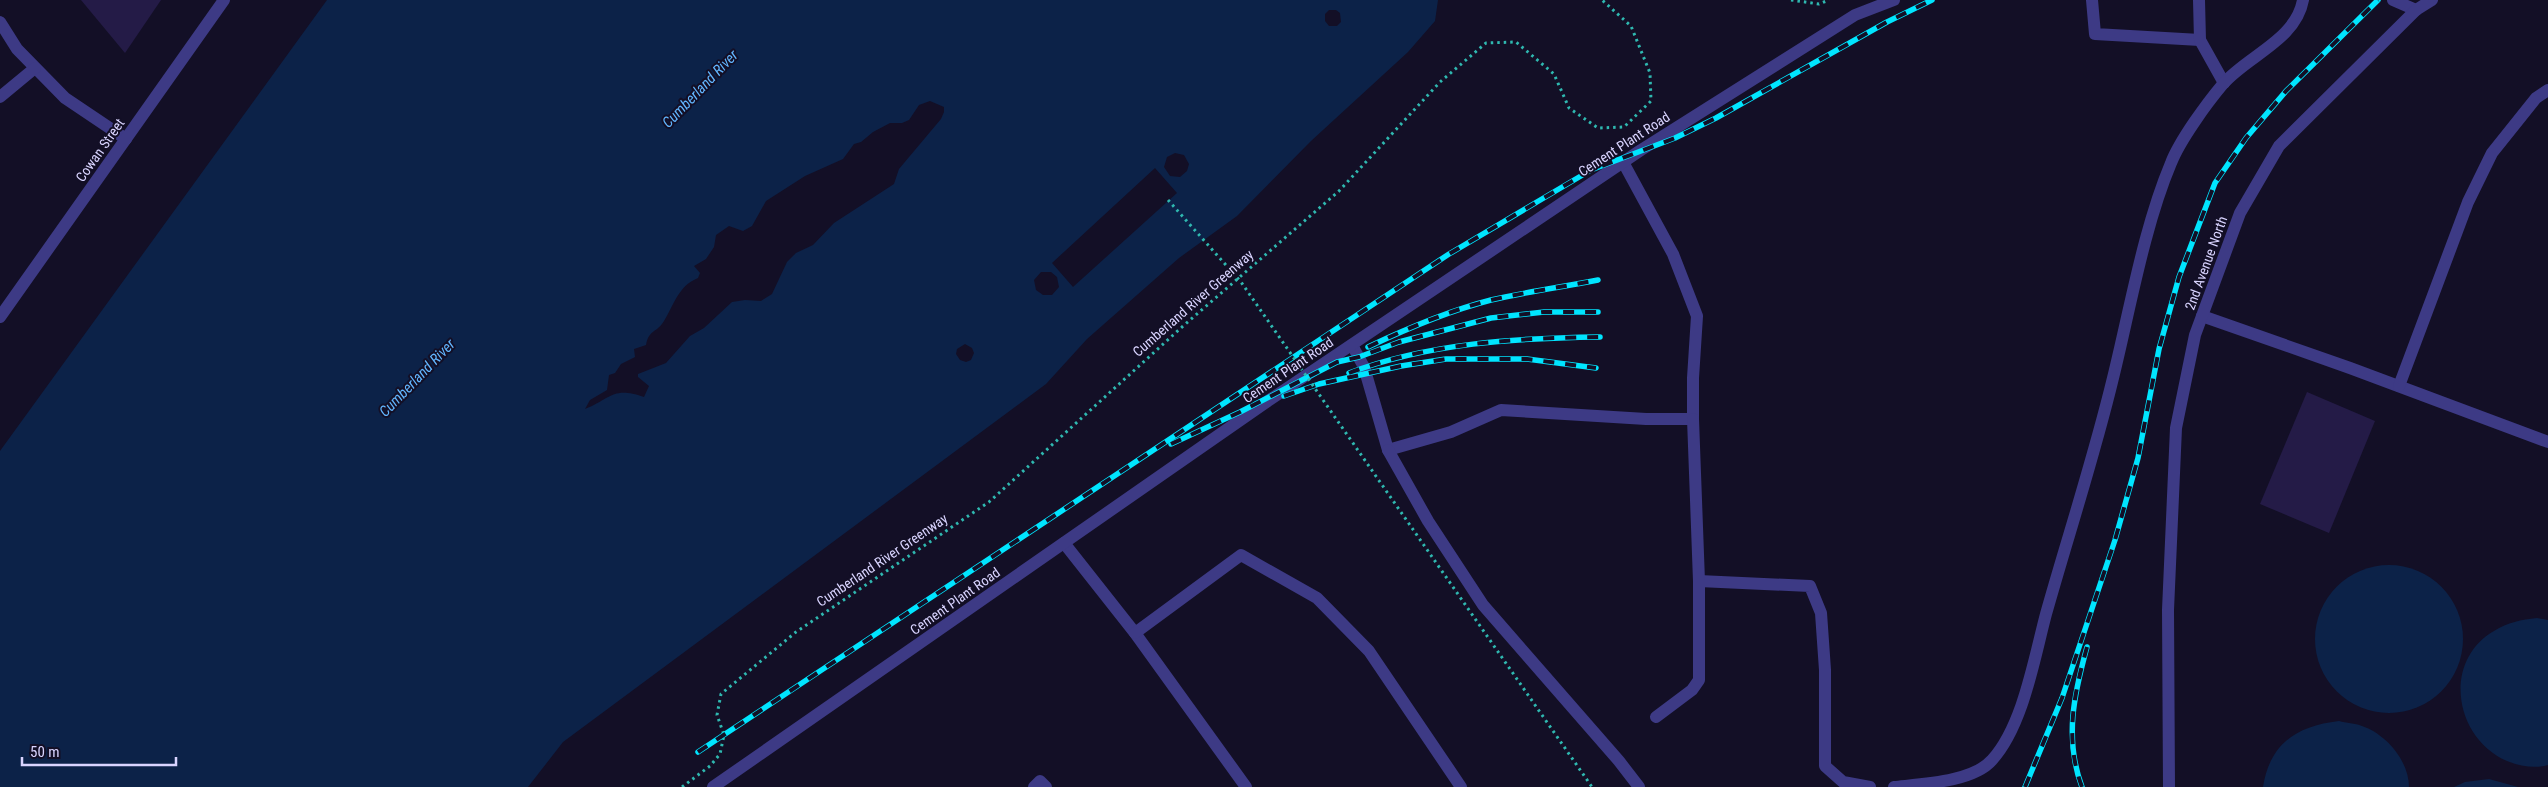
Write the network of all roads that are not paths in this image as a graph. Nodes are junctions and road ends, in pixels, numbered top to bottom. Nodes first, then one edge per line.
1 (224, 0) edge
2 (1894, 0) edge
3 (2092, 0) edge
4 (2199, 0) edge
5 (2303, 0) edge
6 (2393, 0) edge
7 (2432, 0) edge
8 (2416, 10) junction
9 (0, 22) edge
10 (2200, 40) junction
11 (35, 68) junction
12 (2224, 83) junction
13 (2548, 90) edge
14 (0, 98) edge
15 (126, 138) junction
16 (1623, 162) junction
17 (2202, 316) junction
18 (0, 318) edge
19 (1352, 345) junction
20 (2399, 386) junction
21 (1693, 419) junction
22 (2548, 442) edge
23 (1388, 450) junction
24 (1064, 543) junction
25 (1699, 581) junction
26 (1135, 633) junction
27 (1656, 717) dead end
28 (713, 787) edge
29 (1034, 787) edge
30 (1046, 787) edge
31 (1246, 787) edge
32 (1461, 787) edge
33 (1639, 787) edge
34 (1870, 787) edge
35 (1894, 787) edge
36 (2169, 787) edge

1 - 15 street, Cowan Street
2 - 16 street, Cement Plant Road
3 - 10 street
4 - 10 street
5 - 12 street
6 - 8 street
7 - 8 street, 2nd Avenue North
8 - 17 street, 2nd Avenue North
9 - 11 street
10 - 12 street
11 - 14 street
11 - 15 street
12 - 35 street
13 - 20 street
15 - 18 street, Cowan Street
16 - 19 street, Cement Plant Road
16 - 21 street
17 - 20 street
17 - 36 street, 2nd Avenue North
19 - 23 street
19 - 24 street, Cement Plant Road
20 - 22 street
21 - 23 street
21 - 25 street
23 - 33 street
24 - 26 street
24 - 28 street, Cement Plant Road
25 - 27 street
25 - 34 street
26 - 31 street
26 - 32 street
29 - 30 street

